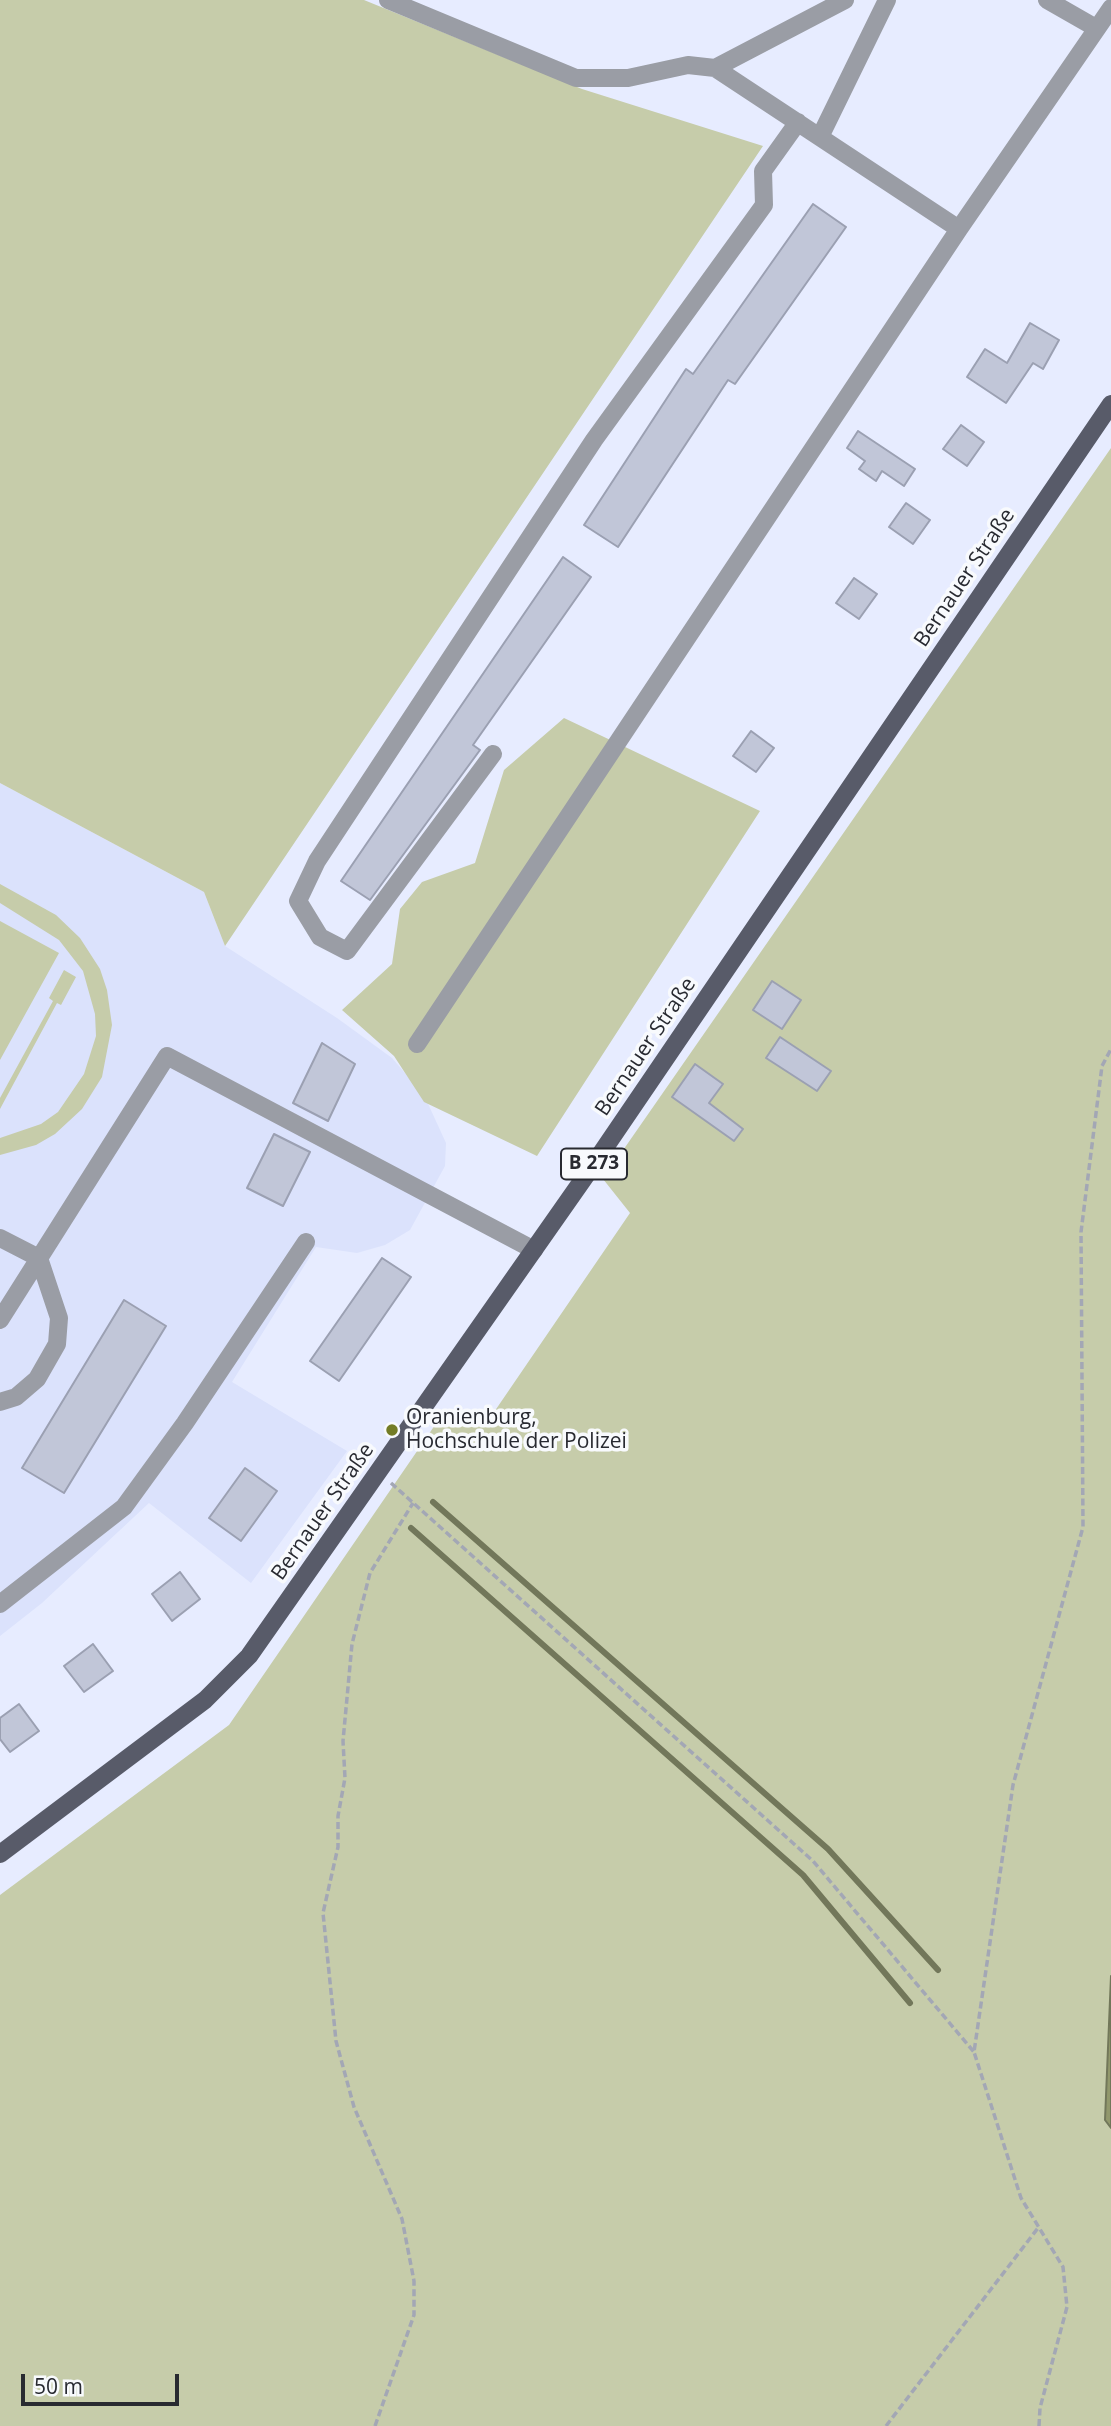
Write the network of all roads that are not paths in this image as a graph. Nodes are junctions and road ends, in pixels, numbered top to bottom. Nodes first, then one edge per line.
1 (388, 0) edge
2 (845, 0) edge
3 (887, 0) edge
4 (1047, 0) edge
5 (1111, 8) edge
6 (1096, 28) junction
7 (715, 68) junction
8 (798, 122) junction
9 (820, 137) junction
10 (959, 229) junction
11 (1111, 404) edge
12 (493, 754) dead end
13 (417, 1044) dead end
14 (0, 1238) edge
15 (306, 1242) dead end
16 (534, 1250) junction
17 (39, 1258) junction
18 (0, 1320) edge
19 (0, 1402) edge
20 (0, 1604) edge
21 (0, 1854) edge

1 - 7 lane
2 - 7 lane
3 - 9 lane
4 - 6 lane
5 - 6 lane
6 - 10 lane
7 - 8 lane
8 - 9 lane
8 - 12 lane
9 - 10 lane
10 - 13 lane
11 - 16 main road, Bernauer Straße / B 273
14 - 17 lane
15 - 20 lane
16 - 17 lane
16 - 21 main road, Bernauer Straße / B 273
17 - 18 lane
17 - 19 lane

